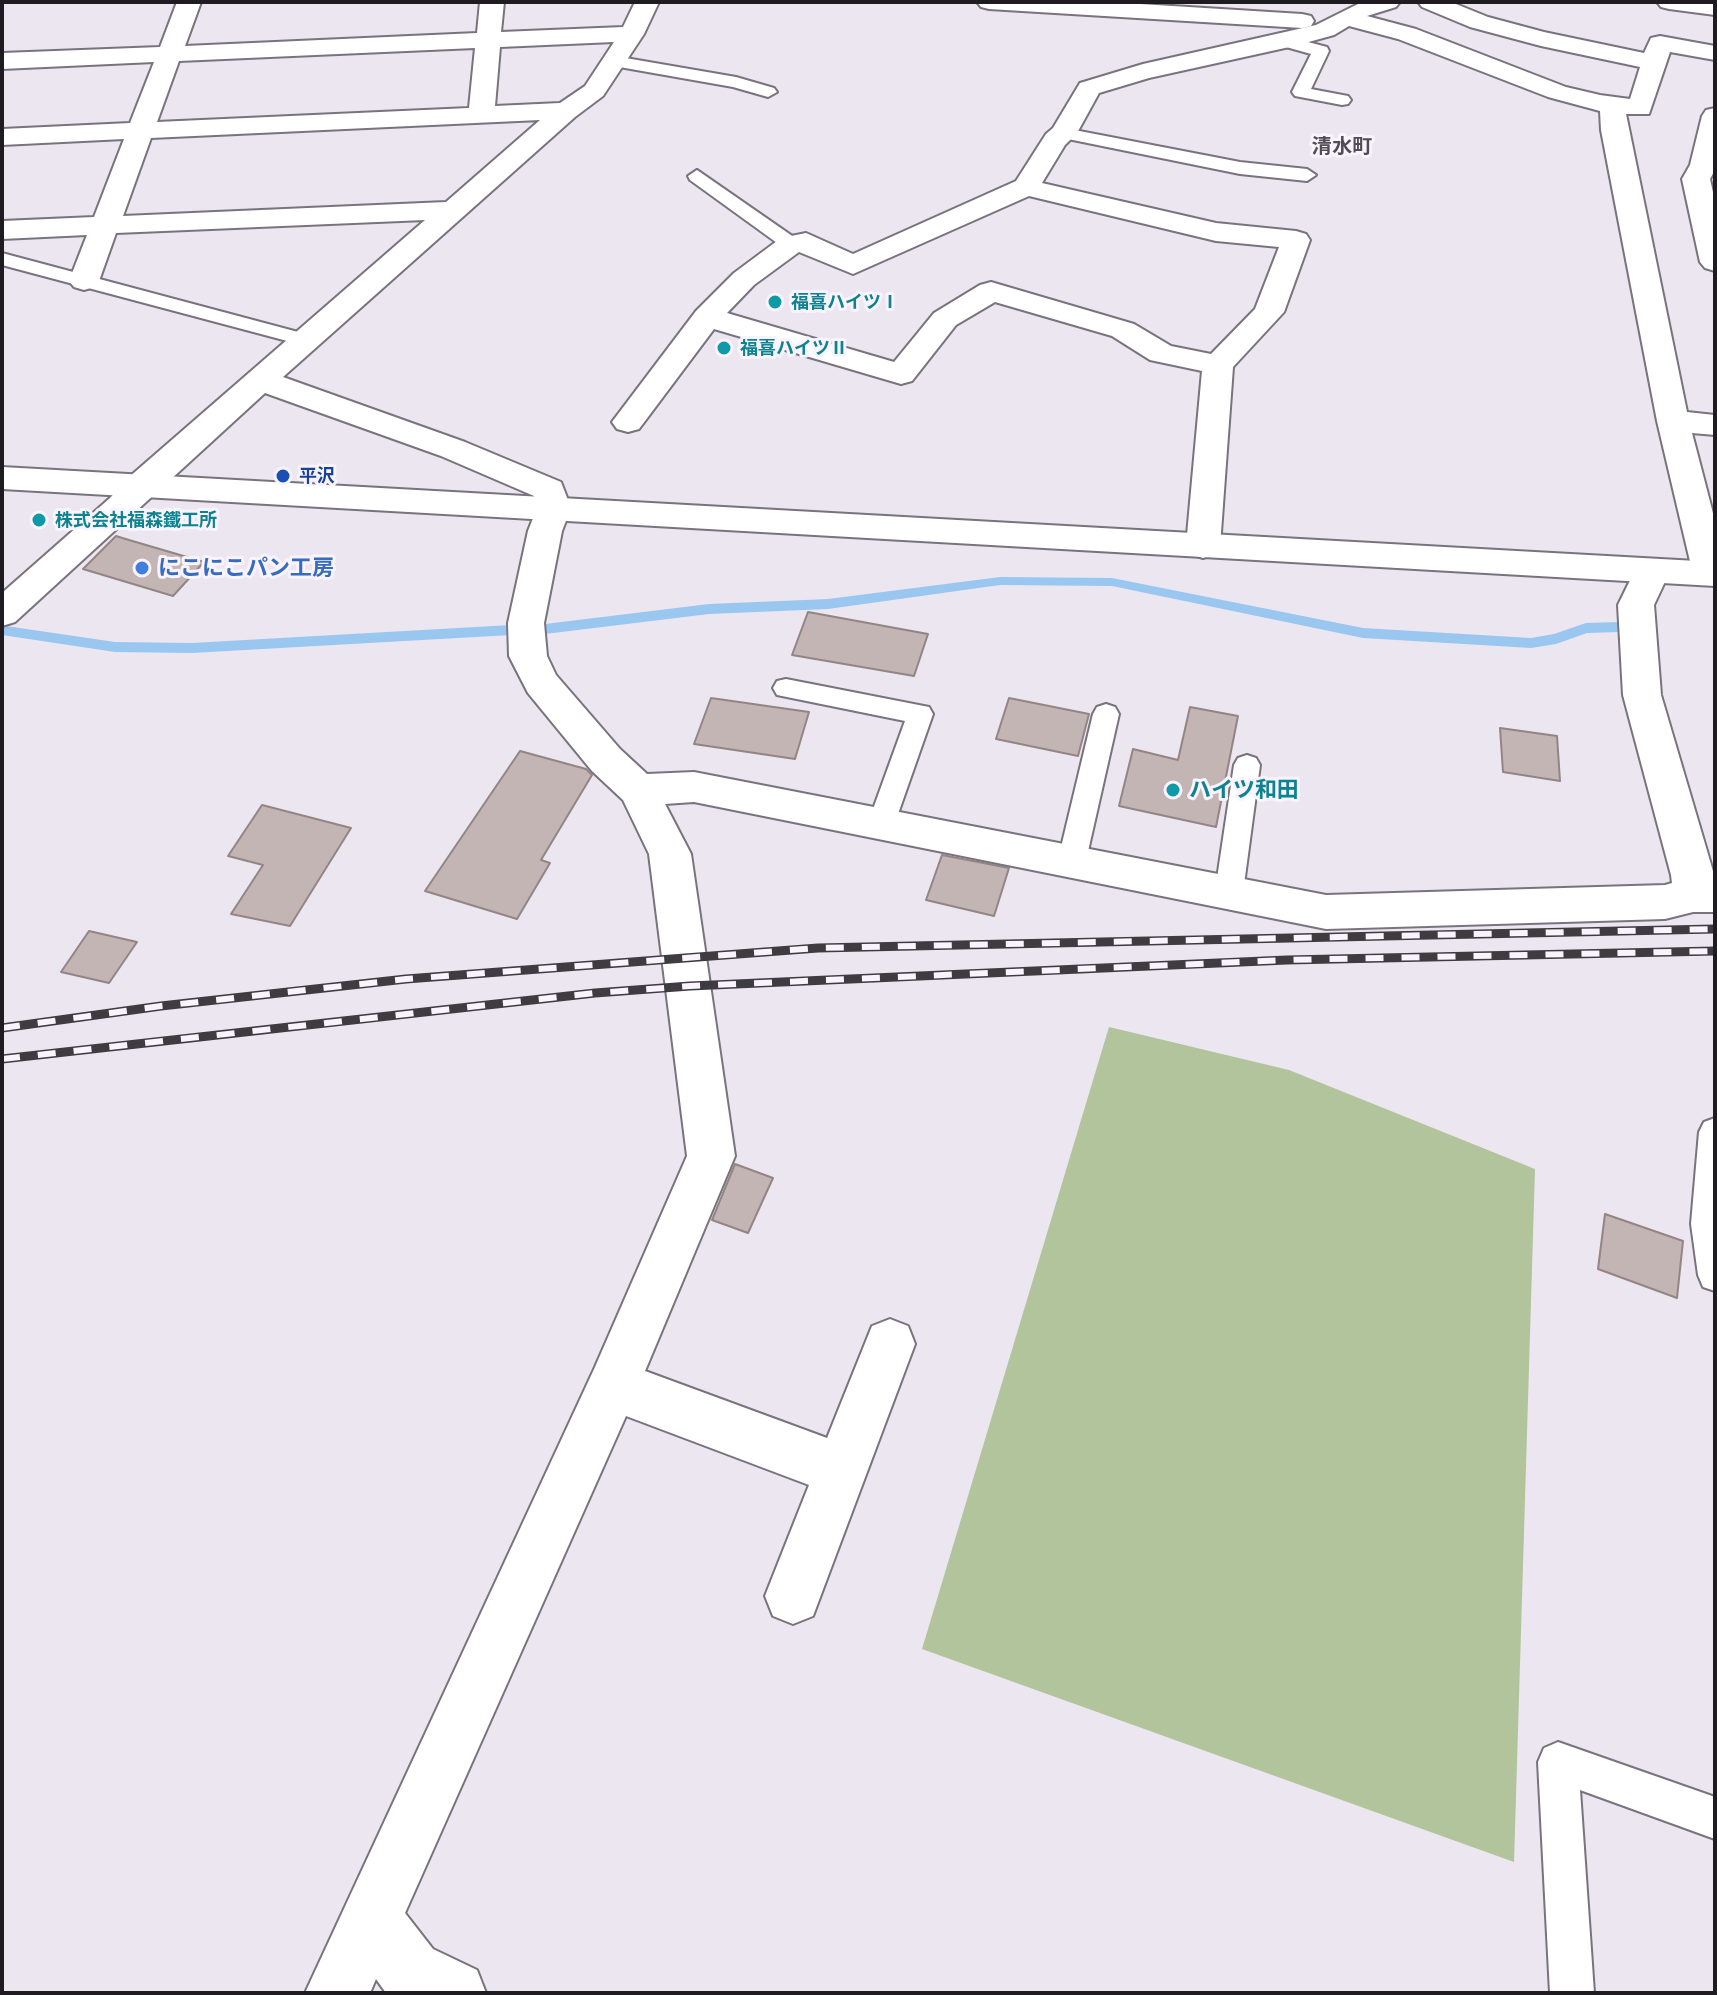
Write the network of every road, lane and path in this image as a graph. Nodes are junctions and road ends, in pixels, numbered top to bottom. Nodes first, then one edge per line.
1 (189, 2) edge
2 (492, 2) edge
3 (647, 2) edge
4 (989, 2) edge
5 (1388, 2) edge
6 (1430, 2) edge
7 (1669, 2) edge
8 (1715, 8) edge
9 (1343, 20) junction
10 (632, 34) junction
11 (487, 41) junction
12 (1285, 41) junction
13 (1715, 53) edge
14 (169, 54) junction
15 (2, 61) edge
16 (614, 61) junction
17 (1652, 62) junction
18 (768, 92) dead end
19 (1342, 100) dead end
20 (1613, 105) junction
21 (566, 111) junction
22 (481, 115) junction
23 (1715, 116) edge
24 (140, 131) junction
25 (1064, 133) junction
26 (2, 137) edge
27 (1710, 166) edge
28 (1307, 175) dead end
29 (697, 176) dead end
30 (1026, 187) junction
31 (453, 210) junction
32 (104, 226) junction
33 (2, 230) edge
34 (791, 244) junction
35 (2, 259) edge
36 (1715, 262) edge
37 (84, 281) junction
38 (707, 317) junction
39 (306, 340) junction
40 (1218, 365) junction
41 (260, 380) junction
42 (1673, 421) junction
43 (628, 422) dead end
44 (1715, 425) edge
45 (2, 478) edge
46 (140, 486) junction
47 (554, 508) junction
48 (1203, 546) junction
49 (1652, 571) junction
50 (1713, 574) edge
51 (2, 612) edge
52 (786, 688) dead end
53 (1106, 714) dead end
54 (1247, 765) dead end
55 (638, 790) junction
56 (882, 823) junction
57 (1072, 860) junction
58 (1229, 892) junction
59 (1704, 895) edge
60 (1715, 1132) edge
61 (1715, 1275) edge
62 (890, 1344) dead end
63 (613, 1385) junction
64 (841, 1470) junction
65 (793, 1596) dead end
66 (1715, 1818) edge
67 (371, 1919) junction
68 (337, 1993) edge
69 (454, 1993) edge
70 (1572, 1993) edge

1 - 14 street
2 - 11 street
3 - 10 street
4 - 9 street
5 - 9 street
6 - 17 street
7 - 8 street
9 - 12 street
9 - 20 street
10 - 11 street
10 - 16 street
11 - 14 street
11 - 22 street
12 - 19 lane
12 - 25 street
13 - 17 street
14 - 15 street
14 - 24 street
16 - 18 lane
16 - 21 street
17 - 20 street
20 - 42 street
21 - 22 street
21 - 31 street
22 - 24 street
23 - 27 street
24 - 26 street
24 - 32 street
25 - 28 lane
25 - 30 street
27 - 36 street
29 - 34 lane
30 - 34 street
30 - 40 street
31 - 32 street
31 - 39 street
32 - 33 street
32 - 37 street
34 - 38 street
35 - 37 lane
37 - 39 lane
38 - 40 street
38 - 43 street
39 - 41 street
40 - 48 street
41 - 46 street
41 - 47 street
42 - 44 street
42 - 50 street
45 - 46 street
46 - 47 street
46 - 51 street
47 - 48 street
47 - 55 street
48 - 49 street
49 - 50 street
49 - 59 street
52 - 56 lane
53 - 57 lane
54 - 58 lane
55 - 56 street
55 - 63 street
56 - 57 street
57 - 58 street
58 - 59 street
60 - 61 lane
62 - 64 street
63 - 64 street
63 - 67 street
64 - 65 street
66 - 70 lane
67 - 68 street
67 - 69 street

